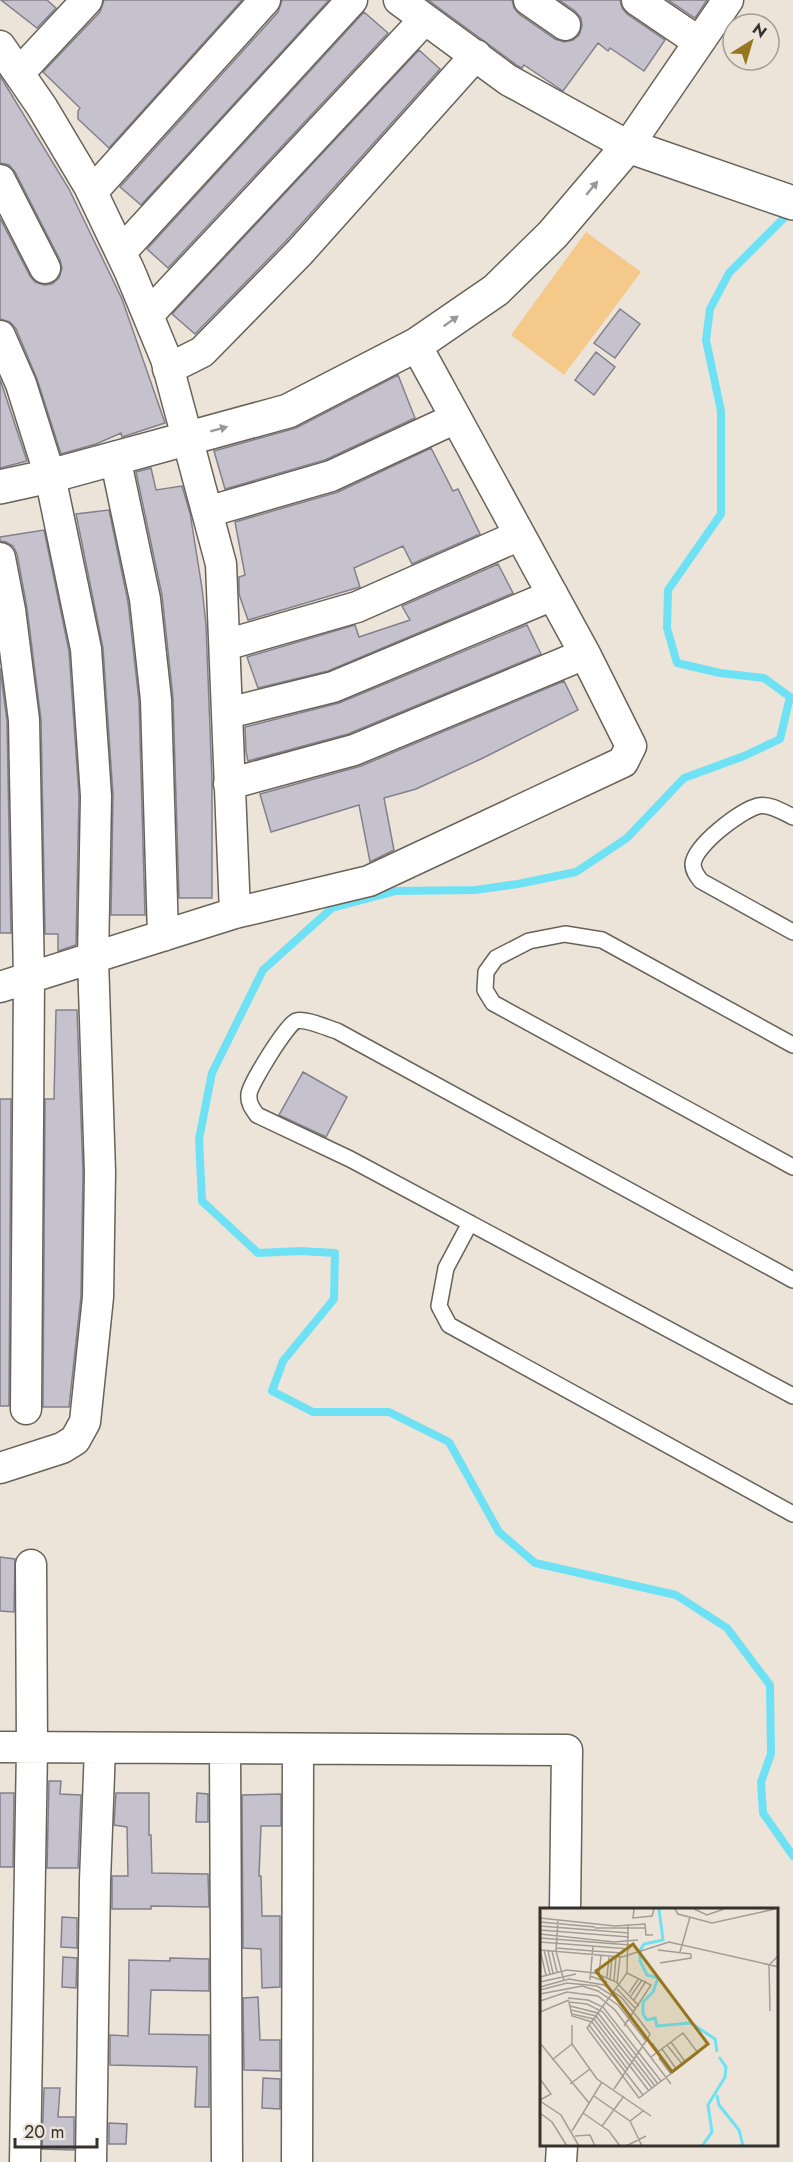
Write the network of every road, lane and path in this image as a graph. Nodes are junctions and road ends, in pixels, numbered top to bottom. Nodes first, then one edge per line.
1 (87, 0) edge
2 (265, 0) edge
3 (352, 0) edge
4 (399, 0) edge
5 (529, 0) edge
6 (637, 0) edge
7 (728, 0) edge
8 (425, 19) junction
9 (564, 25) dead end
10 (699, 42) junction
11 (0, 46) edge
12 (477, 55) junction
13 (19, 73) junction
14 (628, 146) junction
15 (0, 180) edge
16 (92, 192) junction
17 (789, 201) edge
18 (121, 252) junction
19 (45, 268) dead end
20 (147, 315) junction
21 (0, 336) edge
22 (416, 345) junction
23 (168, 369) junction
24 (456, 418) junction
25 (187, 437) junction
26 (115, 457) junction
27 (50, 476) junction
28 (0, 487) edge
29 (207, 512) junction
30 (520, 535) junction
31 (0, 558) edge
32 (553, 595) junction
33 (225, 645) junction
34 (585, 654) junction
35 (228, 713) junction
36 (229, 784) junction
37 (793, 817) edge
38 (235, 913) junction
39 (793, 932) edge
40 (163, 936) junction
41 (93, 958) junction
42 (29, 979) junction
43 (0, 987) edge
44 (793, 1045) edge
45 (793, 1167) edge
46 (470, 1223) junction
47 (793, 1280) edge
48 (793, 1396) edge
49 (27, 1409) dead end
50 (0, 1468) edge
51 (793, 1514) edge
52 (32, 1565) dead end
53 (0, 1747) edge
54 (32, 1748) junction
55 (100, 1748) junction
56 (225, 1749) junction
57 (298, 1749) junction
58 (565, 1908) edge
59 (562, 2147) edge
60 (25, 2162) edge
61 (91, 2162) edge
62 (227, 2162) edge
63 (297, 2162) edge
64 (561, 2162) edge

1 - 13 street
2 - 16 street
3 - 18 street
4 - 8 street
5 - 9 street
6 - 10 street
7 - 10 street
8 - 12 street
8 - 20 street
10 - 14 street
11 - 13 street
12 - 14 street
12 - 23 street
13 - 16 street
14 - 17 street
22 -> 14 street
15 - 19 street
16 - 18 street
18 - 20 street
20 - 23 street
21 - 27 street
22 - 24 street
25 -> 22 street
23 - 25 street
24 - 29 street
24 - 30 street
25 - 26 street
25 - 29 street
26 - 27 street
26 - 40 street
27 - 28 street
27 - 41 street
29 - 33 street
30 - 32 street
30 - 33 street
31 - 42 street
32 - 34 street
32 - 35 street
33 - 35 street
34 - 36 street
34 - 38 street
35 - 36 street
36 - 38 street
37 - 39 lane
38 - 40 street
40 - 41 street
41 - 42 street
41 - 50 street
42 - 43 street
42 - 49 street
44 - 45 lane
46 - 47 lane
46 - 48 lane
46 - 51 lane
52 - 54 street
53 - 54 street
54 - 55 street
54 - 60 street
55 - 56 street
55 - 61 street
56 - 57 street
56 - 62 street
57 - 58 street
57 - 63 street
59 - 64 street

